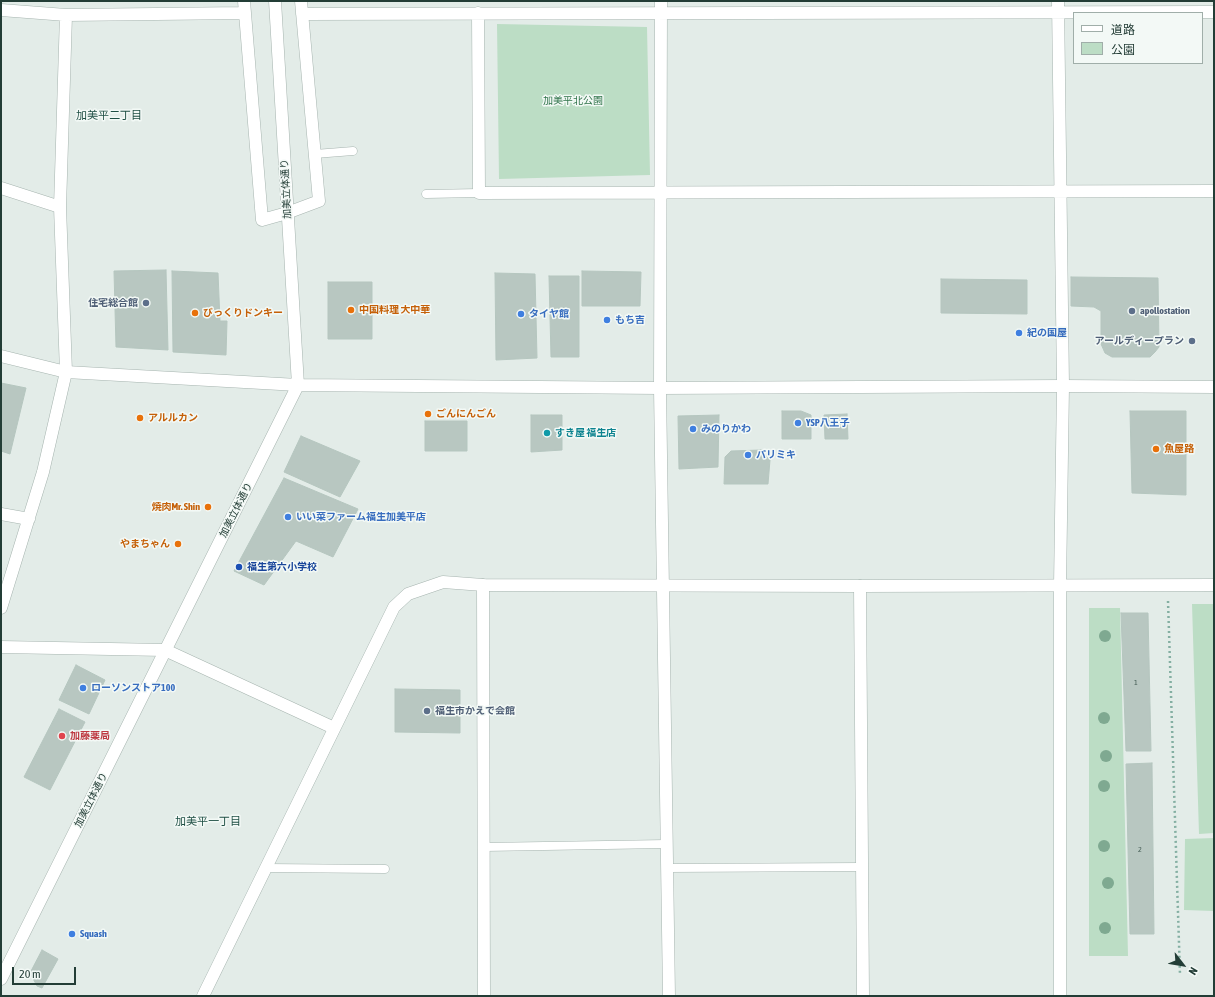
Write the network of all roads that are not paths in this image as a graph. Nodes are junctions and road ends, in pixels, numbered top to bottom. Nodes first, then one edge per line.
1 (244, 1) edge
2 (275, 1) edge
3 (301, 1) edge
4 (1058, 6) edge
5 (661, 7) edge
6 (1, 10) edge
7 (1214, 12) edge
8 (478, 13) junction
9 (245, 14) junction
10 (302, 14) junction
11 (66, 15) junction
12 (353, 151) dead end
13 (315, 154) junction
14 (1, 188) edge
15 (1214, 191) edge
16 (1060, 192) junction
17 (479, 193) junction
18 (661, 193) junction
19 (426, 194) dead end
20 (60, 208) junction
21 (287, 212) junction
22 (1, 356) edge
23 (66, 372) junction
24 (298, 385) junction
25 (1063, 386) junction
26 (1214, 387) edge
27 (660, 388) junction
28 (1, 514) edge
29 (29, 519) junction
30 (483, 585) junction
31 (663, 585) junction
32 (1214, 585) edge
33 (860, 586) junction
34 (1060, 586) junction
35 (1, 608) edge
36 (1, 647) edge
37 (165, 650) junction
38 (334, 728) junction
39 (666, 844) junction
40 (484, 847) junction
41 (862, 867) junction
42 (266, 868) junction
43 (667, 868) junction
44 (385, 869) dead end
45 (1, 979) edge
46 (203, 996) edge
47 (484, 996) edge
48 (669, 996) edge
49 (863, 996) edge
50 (1060, 996) edge

1 - 9 street
2 - 21 street, 加美立体通り
3 - 10 street
4 - 5 street
4 - 7 street
4 - 16 street
5 - 8 street
5 - 18 street
6 - 11 street
8 - 10 street
8 - 17 street
9 - 11 street
9 - 21 street
10 - 13 street
11 - 20 street
12 - 13 lane
13 - 21 street
14 - 20 street
15 - 16 street
16 - 18 street
16 - 25 street
17 - 18 street
17 - 19 lane
18 - 27 street
20 - 23 street
21 - 24 street, 加美立体通り
22 - 23 street
23 - 24 street
23 - 29 street
24 - 27 street
24 - 37 street, 加美立体通り
25 - 26 street
25 - 27 street
25 - 34 street
27 - 31 street
28 - 29 street
29 - 35 street
30 - 31 street
30 - 38 street
30 - 40 street
31 - 33 street
31 - 39 street
32 - 34 street
33 - 34 street
33 - 41 street
34 - 50 street
36 - 37 street
37 - 38 street
37 - 45 street, 加美立体通り
38 - 42 street
39 - 40 lane
39 - 43 street
40 - 47 street
41 - 43 lane
41 - 49 street
42 - 44 lane
42 - 46 street
43 - 48 street

